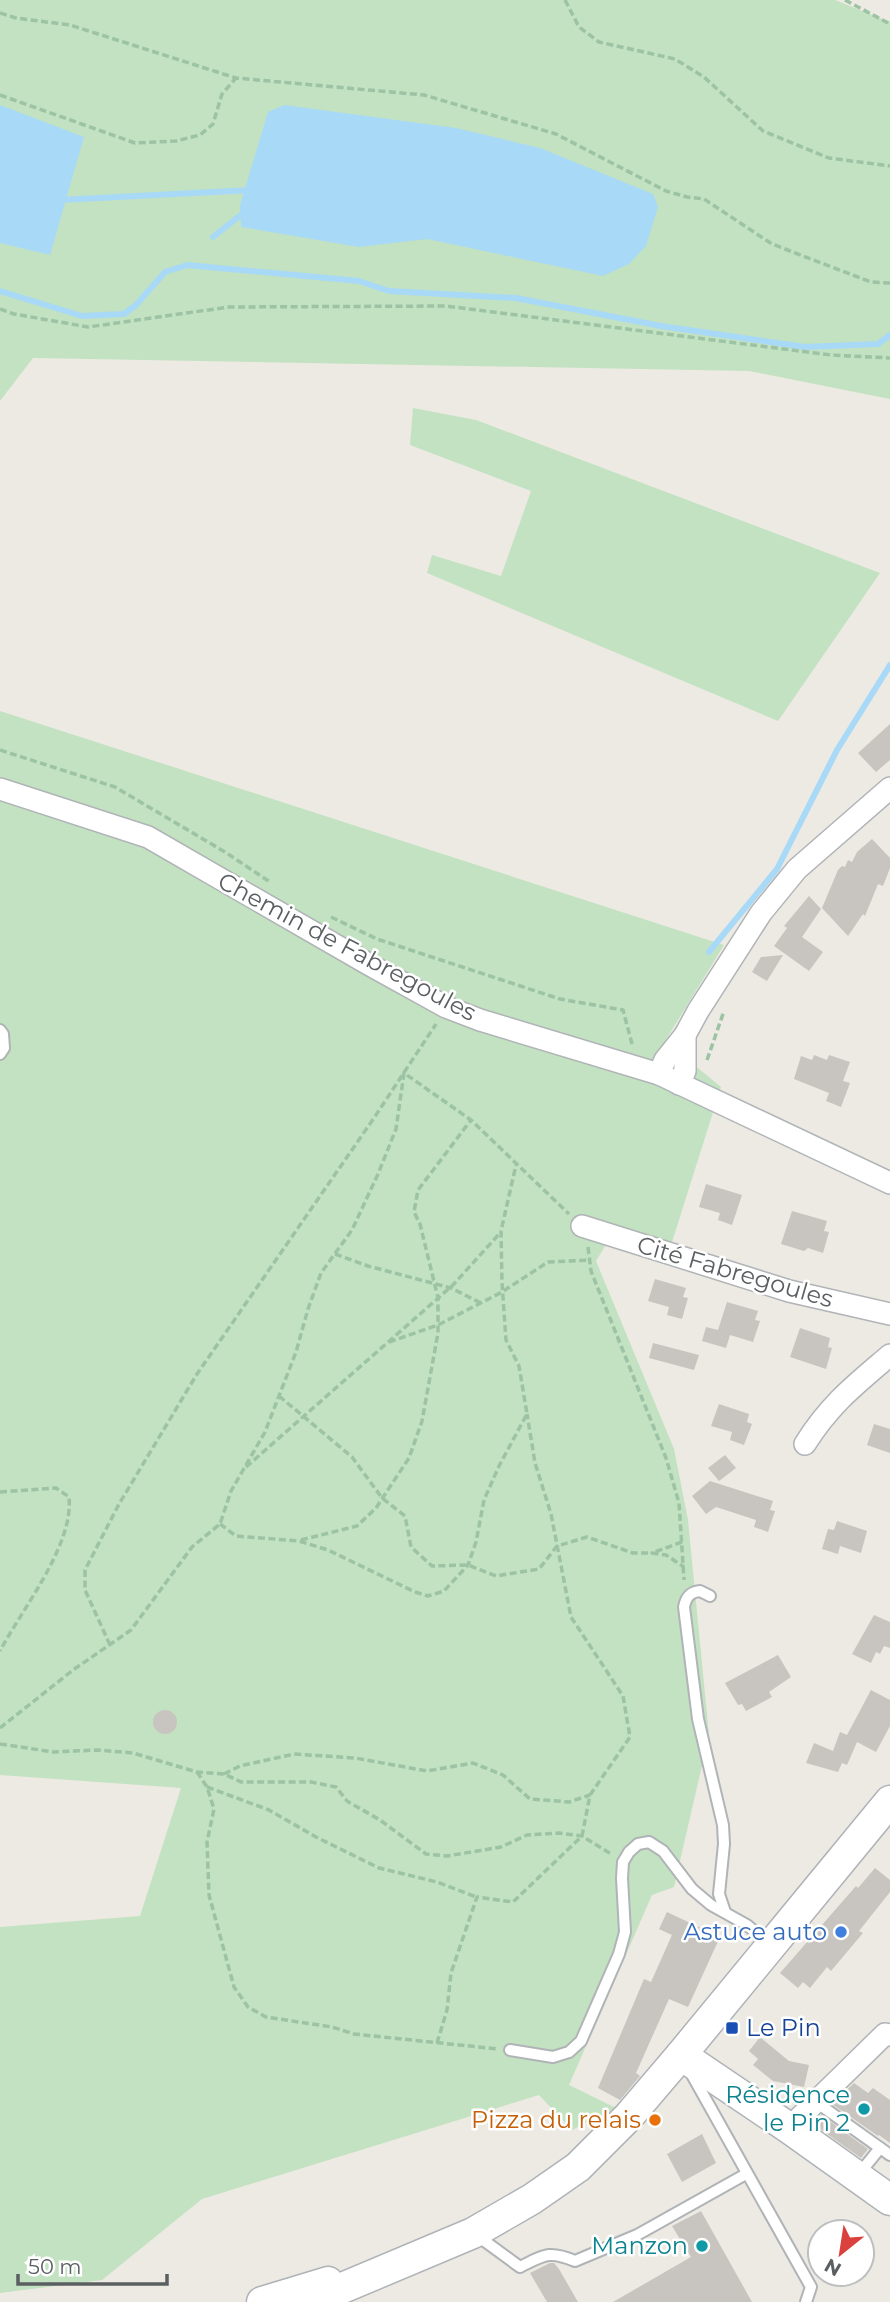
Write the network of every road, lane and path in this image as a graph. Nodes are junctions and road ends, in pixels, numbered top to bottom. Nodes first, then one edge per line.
1 (565, 0) edge
2 (845, 0) edge
3 (0, 13) edge
4 (890, 24) edge
5 (236, 78) junction
6 (0, 95) edge
7 (890, 166) edge
8 (890, 283) edge
9 (0, 309) edge
10 (890, 358) edge
11 (0, 750) edge
12 (890, 788) edge
13 (0, 789) edge
14 (271, 882) dead end
15 (329, 916) dead end
16 (726, 1002) dead end
17 (446, 1007) junction
18 (0, 1030) edge
19 (685, 1035) junction
20 (0, 1054) edge
21 (649, 1072) junction
22 (404, 1073) junction
23 (686, 1088) junction
24 (471, 1121) junction
25 (516, 1164) junction
26 (890, 1183) edge
27 (582, 1226) junction
28 (501, 1231) junction
29 (335, 1254) junction
30 (590, 1260) junction
31 (435, 1283) junction
32 (451, 1288) junction
33 (502, 1292) junction
34 (439, 1298) junction
35 (481, 1303) junction
36 (890, 1314) edge
37 (438, 1325) junction
38 (387, 1343) junction
39 (890, 1355) edge
40 (279, 1396) junction
41 (527, 1414) junction
42 (304, 1416) junction
43 (805, 1444) dead end
44 (244, 1469) junction
45 (0, 1492) edge
46 (383, 1498) junction
47 (220, 1524) junction
48 (299, 1541) junction
49 (682, 1542) junction
50 (557, 1546) junction
51 (653, 1553) junction
52 (468, 1565) junction
53 (684, 1567) junction
54 (710, 1596) dead end
55 (685, 1600) junction
56 (110, 1645) junction
57 (0, 1651) edge
58 (0, 1728) edge
59 (0, 1744) edge
60 (197, 1772) junction
61 (224, 1774) junction
62 (207, 1787) junction
63 (590, 1796) junction
64 (890, 1801) edge
65 (582, 1836) junction
66 (623, 1862) junction
67 (477, 1897) junction
68 (725, 1912) junction
69 (771, 1945) junction
70 (890, 2035) edge
71 (437, 2042) junction
72 (510, 2050) joint
73 (681, 2055) junction
74 (816, 2102) junction
75 (789, 2128) junction
76 (885, 2151) edge
77 (746, 2174) junction
78 (857, 2176) junction
79 (890, 2200) edge
80 (473, 2233) junction
81 (429, 2251) junction
82 (262, 2302) edge
83 (309, 2302) edge
84 (806, 2302) edge

1 - 7 path
2 - 4 path
3 - 5 path
5 - 6 path
5 - 8 path
9 - 10 path
11 - 14 path
12 - 19 street
13 - 17 street, Chemin de Fabregoules
15 - 21 path
16 - 23 path
17 - 21 street, Chemin de Fabregoules
17 - 22 path
18 - 20 lane
19 - 21 street
19 - 23 street
21 - 23 street, Chemin de Fabregoules
22 - 24 path
22 - 29 path
22 - 56 path
23 - 26 street, Chemin de Fabregoules
24 - 25 path
24 - 31 path
25 - 27 path
25 - 28 path
27 - 30 path
27 - 36 street, Cité Fabregoules
28 - 32 path
28 - 33 path
29 - 31 path
29 - 40 path
30 - 33 path
30 - 49 path
31 - 32 path
31 - 34 path
32 - 34 path
32 - 35 path
33 - 35 path
33 - 41 path
34 - 37 path
34 - 38 path
35 - 37 path
37 - 38 path
37 - 46 path
38 - 42 path
39 - 43 street
40 - 42 path
40 - 44 path
41 - 50 path
41 - 52 path
42 - 44 path
42 - 46 path
44 - 47 path
45 - 57 path
46 - 48 path
46 - 52 path
47 - 48 path
47 - 56 path
48 - 52 path
49 - 51 path
49 - 53 path
50 - 51 path
50 - 52 path
50 - 63 path
51 - 53 path
53 - 55 path
54 - 55 lane
55 - 68 lane
56 - 58 path
59 - 60 path
60 - 61 path
60 - 62 path
61 - 63 path
61 - 65 path
62 - 67 path
62 - 71 path
63 - 65 path
64 - 69 main road
65 - 66 path
65 - 67 path
66 - 68 lane
66 - 72 lane
67 - 71 path
68 - 69 lane
69 - 73 main road
70 - 74 street
71 - 72 path
73 - 75 main road
73 - 77 lane
73 - 80 main road
74 - 75 street
74 - 76 lane
75 - 78 main road
76 - 78 lane
77 - 80 lane
77 - 84 lane
78 - 79 main road
80 - 81 main road
81 - 82 main road
81 - 83 main road

